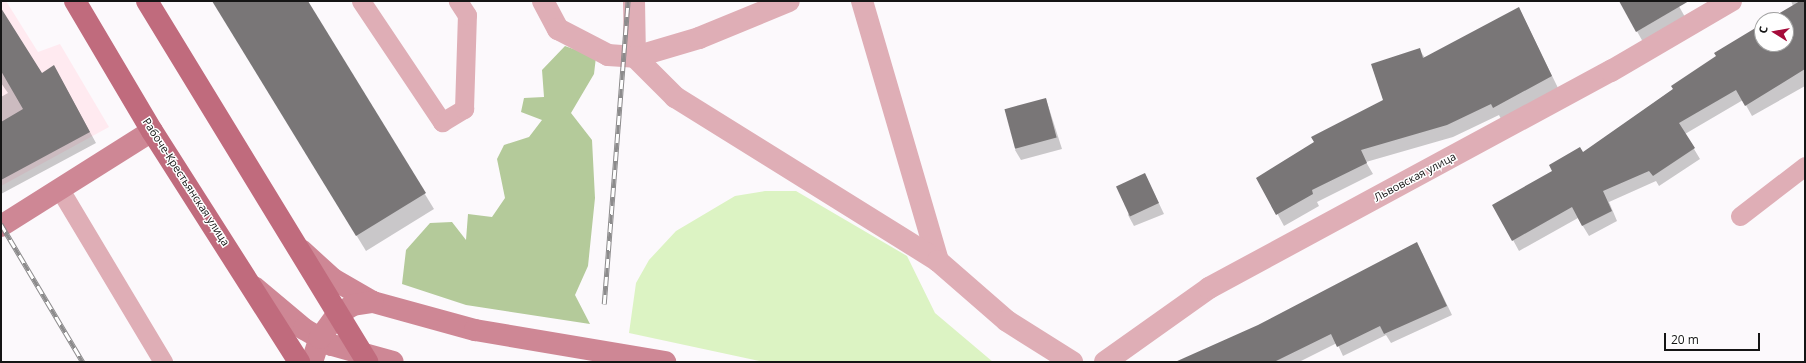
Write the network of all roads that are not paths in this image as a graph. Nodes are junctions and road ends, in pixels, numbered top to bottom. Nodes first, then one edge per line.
1 (75, 1) edge
2 (147, 1) edge
3 (362, 1) edge
4 (458, 1) edge
5 (543, 1) edge
6 (634, 1) edge
7 (789, 1) edge
8 (862, 1) edge
9 (1731, 1) edge
10 (635, 57) junction
11 (152, 131) junction
12 (1805, 166) edge
13 (59, 188) junction
14 (1740, 216) dead end
15 (1, 226) edge
16 (292, 243) junction
17 (938, 261) junction
18 (252, 285) junction
19 (374, 302) junction
20 (337, 315) junction
21 (320, 338) junction
22 (364, 358) edge
23 (163, 362) edge
24 (299, 362) edge
25 (312, 362) edge
26 (393, 362) edge
27 (665, 362) edge
28 (1072, 362) edge
29 (1105, 362) edge

1 - 11 main road, Рабоче-Крестьянская улица
2 - 16 main road
3 - 4 lane
5 - 10 street
6 - 10 street
7 - 10 street
8 - 17 street
9 - 29 street, Львовская улица
10 - 17 street
11 - 13 street
11 - 18 main road, Рабоче-Крестьянская улица
12 - 14 lane
13 - 15 street
13 - 23 lane
16 - 19 street
16 - 20 main road
17 - 28 street
18 - 21 street
18 - 24 main road, Рабоче-Крестьянская улица
19 - 20 street
19 - 27 street, bridge
20 - 21 street
20 - 22 main road
21 - 22 street
21 - 25 street
22 - 26 street

